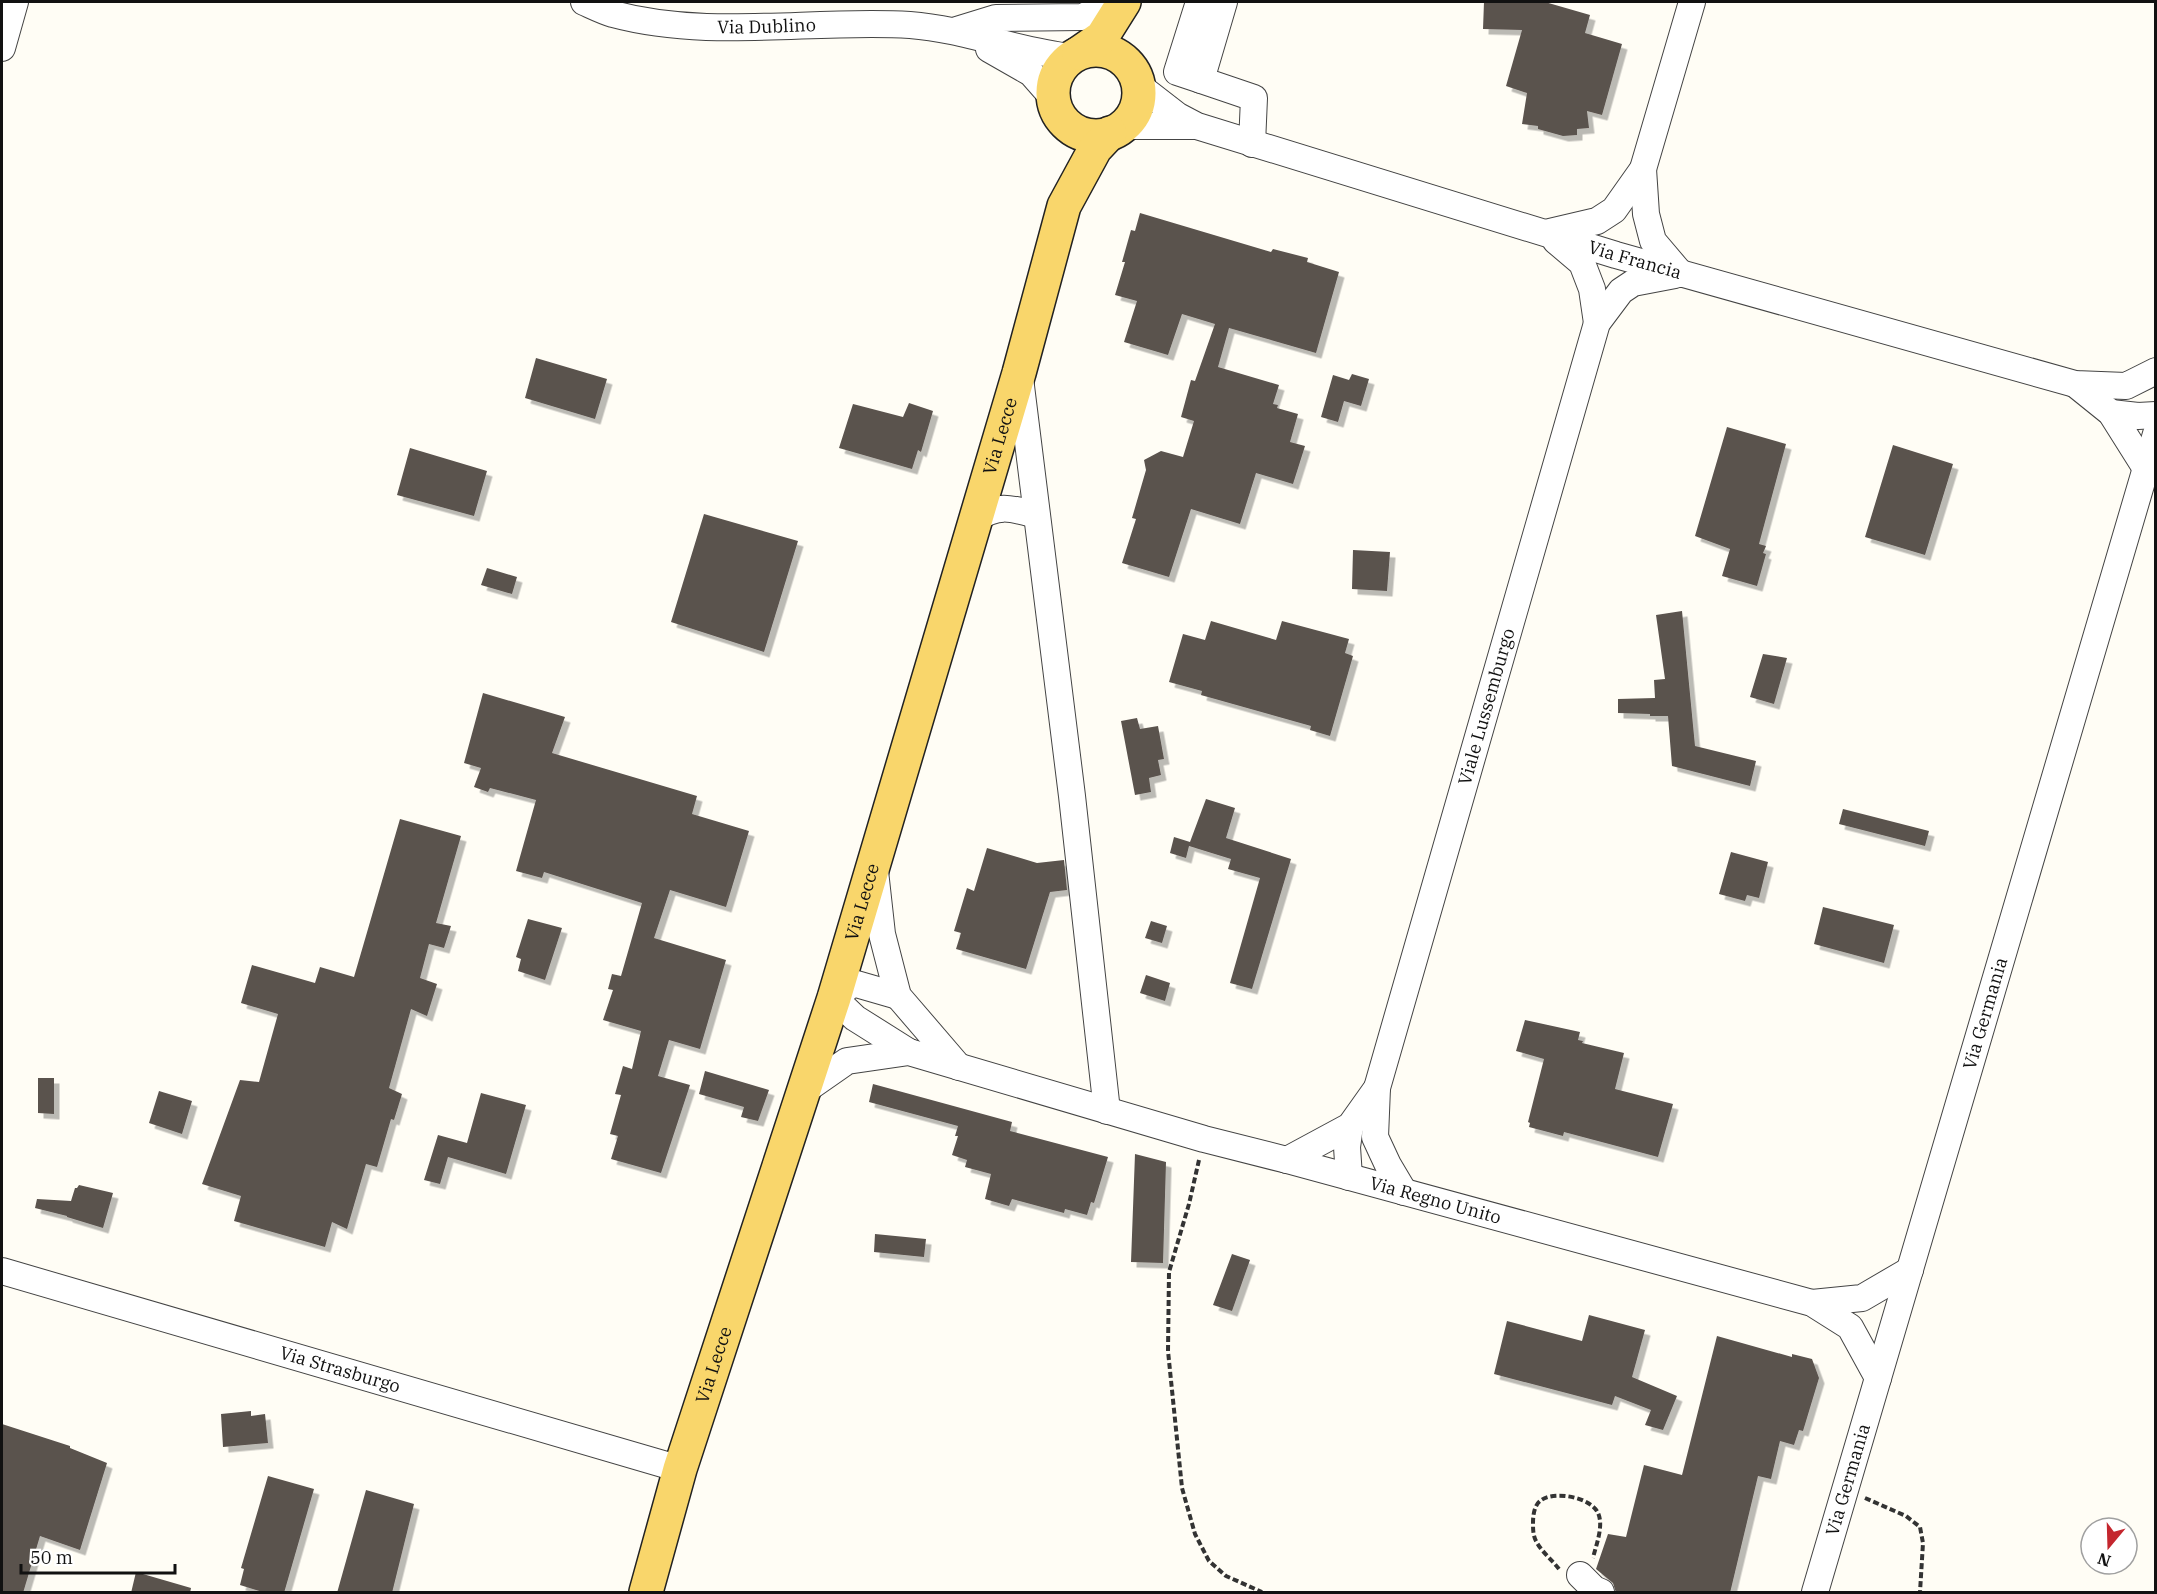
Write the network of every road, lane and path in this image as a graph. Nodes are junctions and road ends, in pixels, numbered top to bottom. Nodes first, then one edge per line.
1 (15, 2) edge
2 (584, 2) edge
3 (1117, 2) edge
4 (1125, 2) edge
5 (1199, 2) edge
6 (1224, 2) edge
7 (1692, 2) edge
8 (954, 31) junction
9 (2, 48) edge
10 (1075, 55) junction
11 (1135, 77) junction
12 (1201, 80) junction
13 (1056, 106) junction
14 (1197, 126) junction
15 (1116, 129) junction
16 (1252, 144) junction
17 (1643, 169) junction
18 (1064, 206) junction
19 (1614, 210) junction
20 (1646, 214) junction
21 (1547, 233) junction
22 (1616, 255) junction
23 (1681, 274) junction
24 (1592, 289) junction
25 (1621, 291) junction
26 (1597, 323) junction
27 (2156, 371) edge
28 (1019, 373) junction
29 (2075, 384) junction
30 (2126, 386) junction
31 (2156, 409) edge
32 (2111, 413) junction
33 (2156, 415) edge
34 (2156, 434) edge
35 (2145, 467) junction
36 (1036, 515) junction
37 (976, 518) junction
38 (874, 861) junction
39 (898, 996) junction
40 (834, 998) junction
41 (909, 1052) junction
42 (959, 1067) junction
43 (1377, 1088) junction
44 (804, 1091) junction
45 (1107, 1111) junction
46 (1350, 1126) junction
47 (1375, 1137) junction
48 (1204, 1139) junction
49 (1287, 1160) junction
50 (1349, 1177) junction
51 (1404, 1192) junction
52 (1910, 1270) junction
53 (2, 1271) edge
54 (1812, 1303) junction
55 (1878, 1378) junction
56 (680, 1469) junction
57 (1845, 1489) junction
58 (1572, 1576) junction
59 (646, 1593) edge
60 (1262, 1593) edge
61 (1602, 1593) edge
62 (1815, 1593) edge
63 (1920, 1593) edge

1 - 9 street
2 - 8 street, Via Dublino
3 - 8 street, Via Dublino
4 - 10 main road
4 - 11 main road
5 - 12 street
6 - 12 street
7 - 17 street
8 - 10 street, Via Dublino
8 - 13 street, Via Dublino
10 - 11 main road
10 - 13 main road
11 - 14 street
11 - 15 main road
12 - 16 street
13 - 15 main road
13 - 18 main road, Via Lecce
14 - 15 street
14 - 16 street, Via Francia
15 - 18 main road, Via Lecce
16 - 21 street, Via Francia
17 - 19 street
17 - 20 street
18 - 28 main road, Via Lecce
19 - 21 street
19 - 22 street
20 - 22 street
20 - 23 street
21 - 22 street, Via Francia
21 - 24 street
22 - 23 street, Via Francia
22 - 24 street
22 - 25 street
23 - 25 street
23 - 29 street, Via Francia
24 - 26 street
25 - 26 street
26 - 43 street, Viale Lussemburgo
27 - 30 street
28 - 36 street
28 - 37 main road, Via Lecce
29 - 30 street
29 - 32 street
30 - 31 street
32 - 33 street
32 - 35 street
34 - 35 street, Via Germania
35 - 52 street, Via Germania
36 - 37 street
36 - 45 street
37 - 38 main road, Via Lecce
38 - 39 street
38 - 40 main road, Via Lecce
39 - 40 street
39 - 42 street
40 - 41 street
40 - 44 main road, Via Lecce
41 - 42 street, Via Regno Unito
41 - 44 street
42 - 45 street, Via Regno Unito
43 - 46 street
43 - 47 street
44 - 56 main road, Via Lecce
45 - 48 street, Via Regno Unito
46 - 49 street
46 - 50 street
47 - 50 street
47 - 51 street
48 - 49 street, Via Regno Unito
48 - 60 path
49 - 50 street, Via Regno Unito
50 - 51 street, Via Regno Unito
51 - 54 street, Via Regno Unito
52 - 54 street
52 - 55 street, Via Germania
53 - 56 street, Via Strasburgo
54 - 55 street, Via Regno Unito
55 - 57 street, Via Germania
56 - 59 main road, Via Lecce
57 - 62 street, Via Germania
57 - 63 path
58 - 58 path
58 - 61 street

